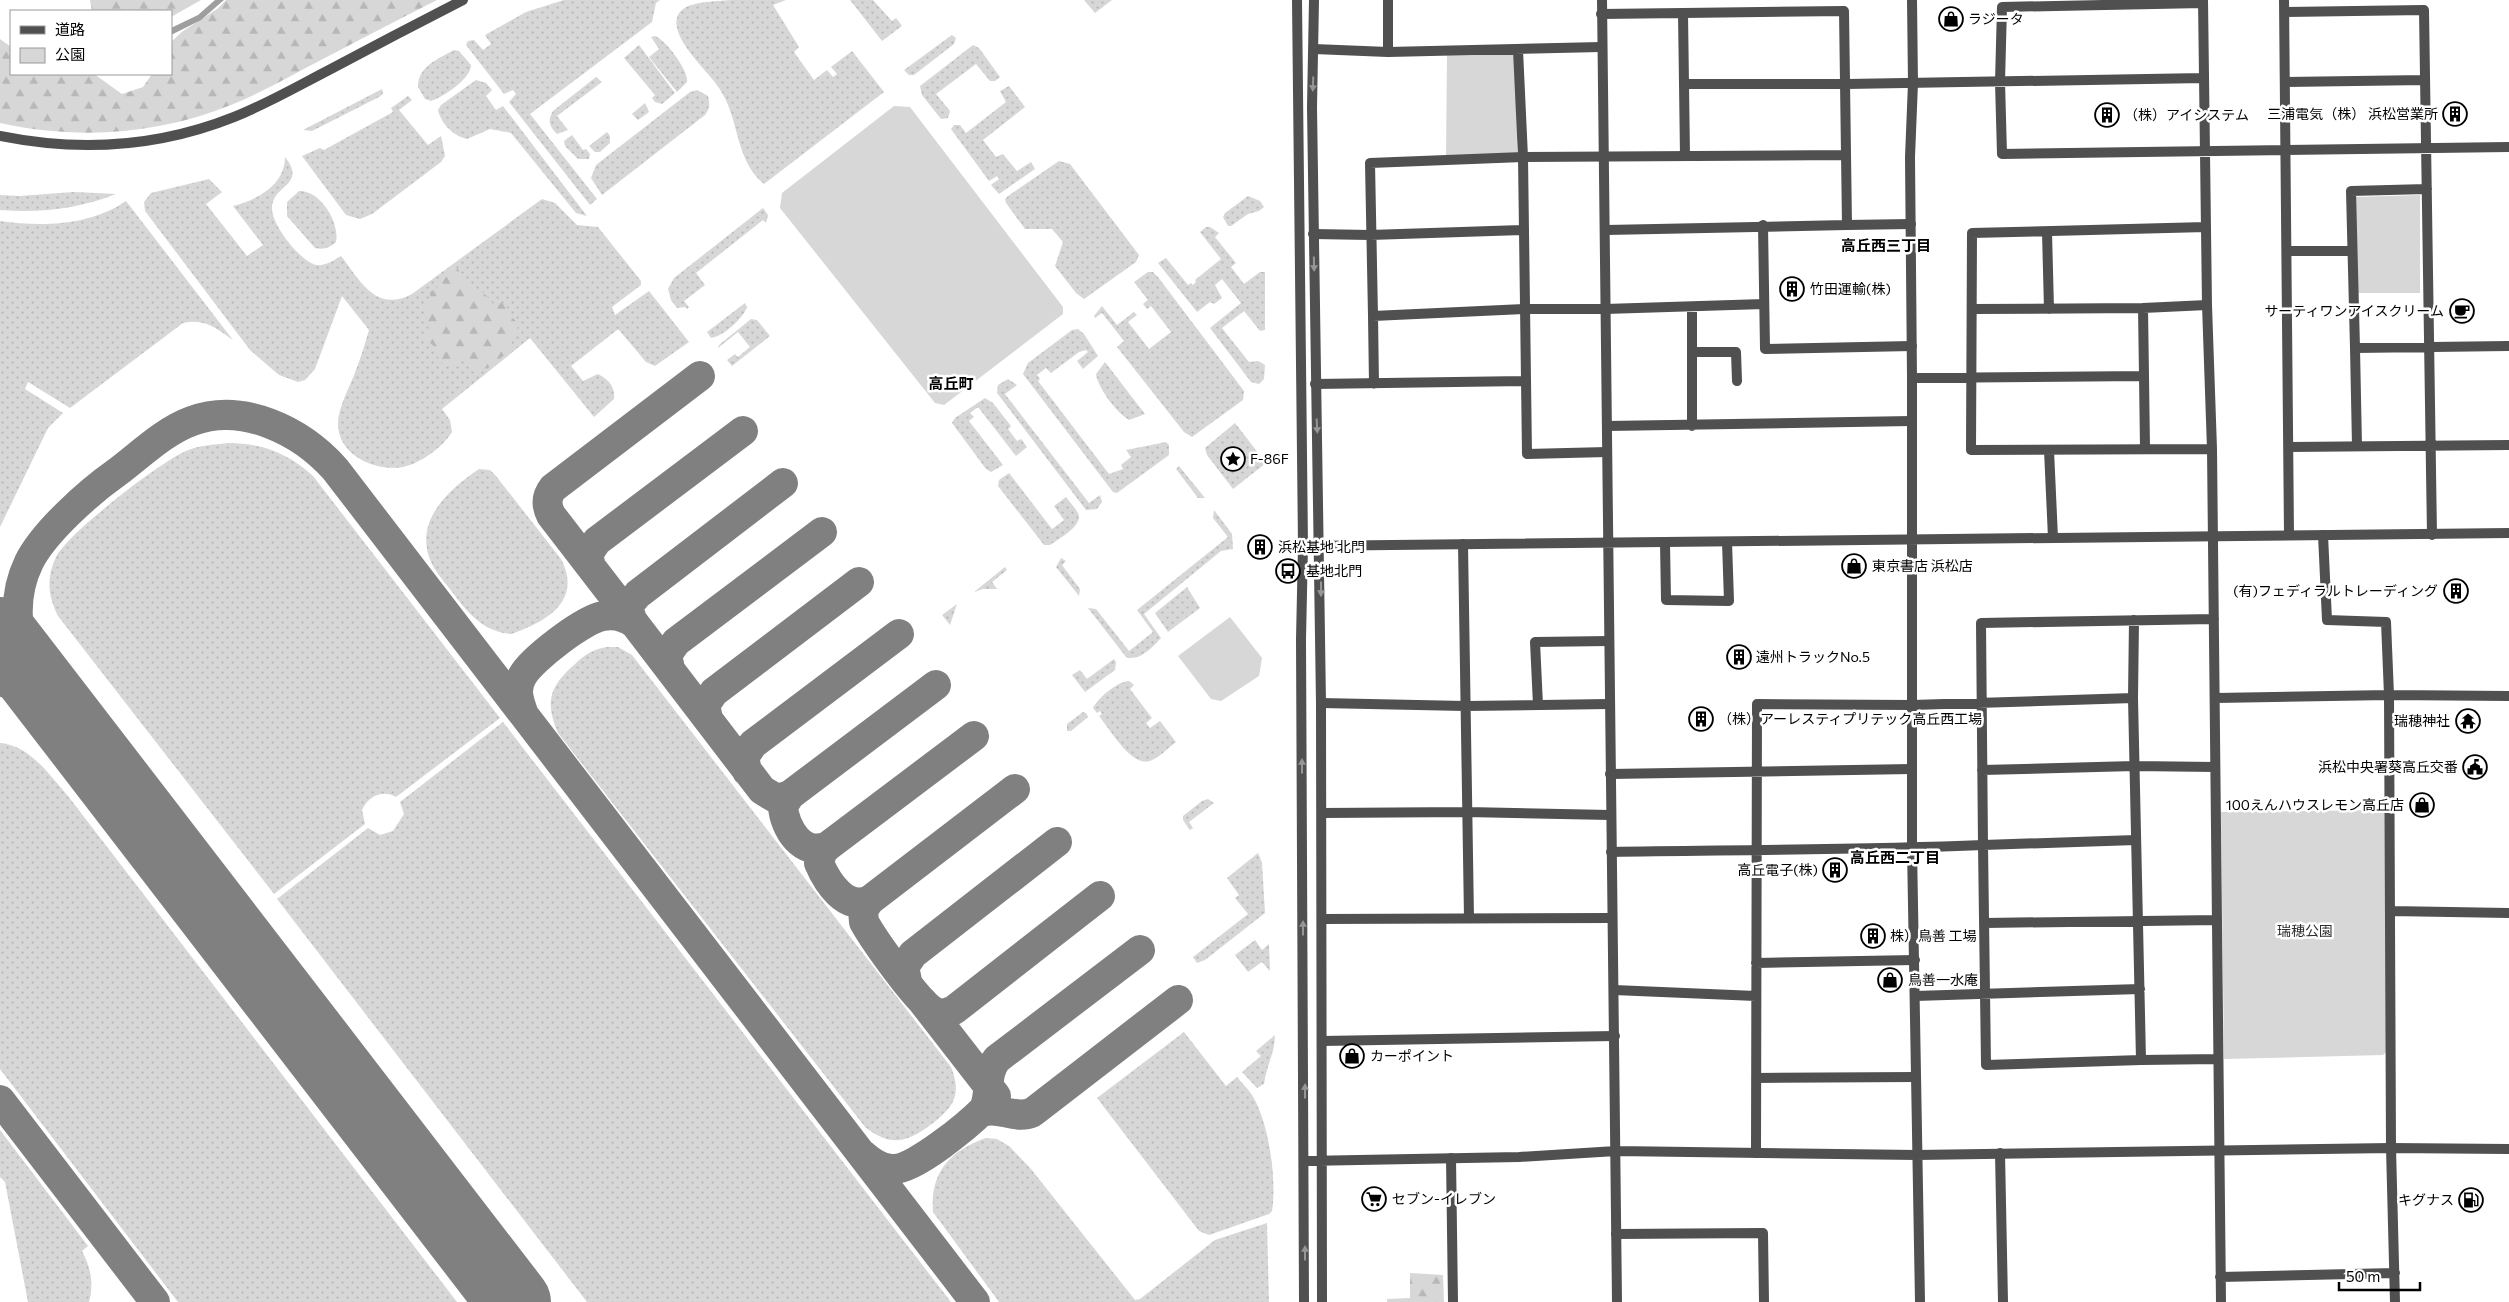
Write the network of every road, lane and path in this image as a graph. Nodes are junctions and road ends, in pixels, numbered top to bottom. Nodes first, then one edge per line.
1 (463, 0) edge
2 (1297, 0) edge
3 (1314, 0) edge
4 (1388, 0) edge
5 (1602, 0) edge
6 (1912, 0) edge
7 (2284, 0) edge
8 (2203, 2) edge
9 (2052, 3) edge
10 (1770, 5) edge
11 (2285, 12) junction
12 (1683, 13) junction
13 (1601, 14) junction
14 (1601, 47) junction
15 (1314, 49) junction
16 (1518, 50) junction
17 (1388, 52) junction
18 (2204, 78) junction
19 (2425, 80) junction
20 (2000, 82) junction
21 (2285, 82) junction
22 (1913, 83) junction
23 (1684, 84) junction
24 (1847, 84) junction
25 (0, 136) edge
26 (2425, 147) junction
27 (2509, 147) edge
28 (2205, 151) junction
29 (2285, 151) junction
30 (1845, 155) junction
31 (1685, 156) junction
32 (1522, 157) junction
33 (1604, 158) junction
34 (2427, 189) junction
35 (1911, 224) junction
36 (1763, 225) junction
37 (1847, 225) junction
38 (2206, 227) junction
39 (1522, 230) junction
40 (1606, 230) junction
41 (2047, 232) junction
42 (1313, 234) junction
43 (1370, 235) junction
44 (2287, 251) junction
45 (2352, 251) junction
46 (1764, 304) junction
47 (2207, 305) junction
48 (1692, 307) junction
49 (2143, 308) junction
50 (1524, 309) junction
51 (1605, 309) junction
52 (1972, 309) junction
53 (2049, 309) junction
54 (1373, 316) junction
55 (1912, 346) junction
56 (2509, 346) edge
57 (2356, 348) junction
58 (2429, 348) junction
59 (1692, 352) junction
60 (2144, 376) junction
61 (1971, 377) junction
62 (1912, 378) junction
63 (1525, 381) junction
64 (1737, 382) dead end
65 (1315, 384) junction
66 (1374, 384) junction
67 (1912, 421) junction
68 (1607, 426) junction
69 (1692, 426) junction
70 (2357, 446) junction
71 (2509, 446) edge
72 (2289, 447) junction
73 (2430, 447) junction
74 (2145, 448) junction
75 (2212, 449) junction
76 (2049, 450) junction
77 (1607, 452) junction
78 (2509, 533) edge
79 (2289, 535) junction
80 (2323, 535) junction
81 (2432, 535) junction
82 (2213, 536) junction
83 (2053, 538) junction
84 (1912, 540) junction
85 (1727, 542) junction
86 (1665, 543) junction
87 (1463, 544) junction
88 (1608, 544) junction
89 (1303, 546) junction
90 (1320, 546) junction
91 (2214, 619) junction
92 (2134, 620) junction
93 (1609, 640) junction
94 (2389, 695) junction
95 (2509, 696) edge
96 (2133, 698) junction
97 (2215, 698) junction
98 (1980, 702) junction
99 (1321, 703) junction
100 (1609, 704) junction
101 (1538, 705) junction
102 (1912, 705) junction
103 (1465, 706) junction
104 (2134, 766) junction
105 (2215, 767) junction
106 (1912, 769) junction
107 (1982, 770) junction
108 (1757, 771) junction
109 (1610, 774) junction
110 (1467, 812) junction
111 (1322, 813) junction
112 (1610, 815) junction
113 (2136, 840) junction
114 (1983, 845) junction
115 (1912, 848) junction
116 (1756, 850) junction
117 (1611, 852) junction
118 (2390, 911) junction
119 (2509, 913) edge
120 (1469, 918) junction
121 (1611, 918) junction
122 (1322, 919) junction
123 (2217, 920) junction
124 (2139, 921) junction
125 (1986, 923) junction
126 (1915, 960) junction
127 (1756, 963) junction
128 (2140, 989) junction
129 (1614, 990) junction
130 (1985, 992) junction
131 (1756, 996) junction
132 (1916, 996) junction
133 (1615, 1036) junction
134 (1322, 1041) junction
135 (2141, 1060) junction
136 (2218, 1060) junction
137 (1916, 1077) junction
138 (1756, 1078) junction
139 (2391, 1148) junction
140 (2509, 1149) edge
141 (1616, 1150) junction
142 (2219, 1151) junction
143 (1756, 1153) junction
144 (2000, 1153) junction
145 (1917, 1155) junction
146 (1451, 1158) junction
147 (1323, 1159) junction
148 (1305, 1161) junction
149 (1616, 1234) junction
150 (2395, 1273) junction
151 (2220, 1277) junction
152 (1304, 1302) edge
153 (1322, 1302) edge
154 (1453, 1302) edge
155 (1616, 1302) edge
156 (1764, 1302) edge
157 (1920, 1302) edge
158 (2003, 1302) edge
159 (2220, 1302) edge
160 (2395, 1302) edge

1 - 25 street
2 - 89 street
3 - 15 street
4 - 17 street
5 - 13 street
6 - 22 street
7 - 11 street
8 - 9 street
8 - 18 street
9 - 20 street
10 - 12 street
10 - 24 street
11 - 19 street
11 - 21 street
12 - 13 street
12 - 23 street
13 - 14 street
14 - 16 street
14 - 33 street
15 - 17 street
15 -> 42 street
16 - 17 street
16 - 32 street
18 - 20 street
18 - 28 street
19 - 21 street
19 - 26 street
20 - 22 street
20 - 28 street
21 - 29 street
22 - 24 street
22 - 35 street
23 - 24 street
23 - 31 street
24 - 30 street
26 - 27 street
26 - 29 street
26 - 34 street
28 - 29 street
28 - 38 street
29 - 44 street
30 - 31 street
30 - 37 street
31 - 33 street
32 - 33 street
32 - 39 street
32 - 43 street
33 - 40 street
34 - 45 street
34 - 58 street
35 - 37 street
35 - 55 street
36 - 37 street
36 - 40 street
36 - 46 street
38 - 41 street
38 - 47 street
39 - 43 street
39 - 50 street
40 - 51 street
41 - 52 street
41 - 53 street
42 - 43 street
42 -> 65 street
43 - 54 street
44 - 45 street
44 - 72 street
45 - 57 street
46 - 48 street
46 - 55 street
47 - 49 street
47 - 75 street
48 - 51 street
48 - 59 street
49 - 53 street
49 - 60 street
50 - 51 street
50 - 54 street
50 - 63 street
51 - 68 street
52 - 53 street
52 - 61 street
54 - 66 street
55 - 62 street
56 - 58 street
57 - 58 street
57 - 70 street
58 - 73 street
59 - 64 street
59 - 69 street
60 - 61 street
60 - 74 street
61 - 62 street
61 - 76 street
62 - 67 street
63 - 66 street
63 - 77 street
65 - 66 street
65 -> 90 street
67 - 69 street
67 - 84 street
68 - 69 street
68 - 77 street
70 - 72 street
70 - 73 street
71 - 73 street
72 - 79 street
73 - 81 street
74 - 75 street
74 - 76 street
75 - 82 street
76 - 83 street
77 - 88 street
78 - 81 street
79 - 80 street
79 - 82 street
80 - 81 street
80 - 94 street
82 - 83 street
82 - 91 street
83 - 84 street
84 - 85 street
84 - 102 street
85 - 86 street
85 - 86 street
86 - 88 street
87 - 88 street
87 - 90 street
87 - 103 street
88 - 93 street
89 - 90 street
148 -> 89 street
90 -> 99 street
91 - 92 street
91 - 97 street
92 - 96 street
92 - 98 street
93 - 100 street
93 - 101 street
94 - 95 street
94 - 97 street
94 - 118 street
96 - 98 street
96 - 104 street
97 - 105 street
98 - 102 street
98 - 107 street
99 - 103 street
99 - 111 street
100 - 101 street
100 - 109 street
101 - 103 street
102 - 106 street
102 - 108 street
103 - 110 street
104 - 105 street
104 - 107 street
104 - 113 street
105 - 123 street
106 - 108 street
106 - 115 street
107 - 114 street
108 - 109 street
108 - 116 street
109 - 112 street
110 - 111 street
110 - 112 street
110 - 120 street
111 - 122 street
112 - 117 street
113 - 114 street
113 - 124 street
114 - 115 street
114 - 125 street
115 - 116 street
115 - 126 street
116 - 117 street
116 - 127 street
117 - 121 street
118 - 119 street
118 - 139 street
120 - 121 street
120 - 122 street
121 - 129 street
122 - 134 street
123 - 124 street
123 - 136 street
124 - 125 street
124 - 128 street
125 - 130 street
126 - 127 street
126 - 132 street
127 - 131 street
128 - 130 street
128 - 135 street
129 - 131 street
129 - 133 street
130 - 132 street
130 - 135 street
131 - 138 street
132 - 137 street
133 - 134 street
133 - 141 street
134 - 147 street
135 - 136 street
136 - 142 street
137 - 138 street
137 - 145 street
138 - 143 street
139 - 140 street
139 - 142 street
139 - 150 street
141 - 143 street
141 - 146 street
141 - 149 street
142 - 144 street
142 - 151 street
143 - 145 street
144 - 145 street
144 - 158 street
145 - 157 street
146 - 147 street
146 - 154 street
147 - 148 street
147 - 153 street
152 -> 148 street
149 - 155 street
149 - 156 street
150 - 151 street
150 - 160 street
151 - 159 street

